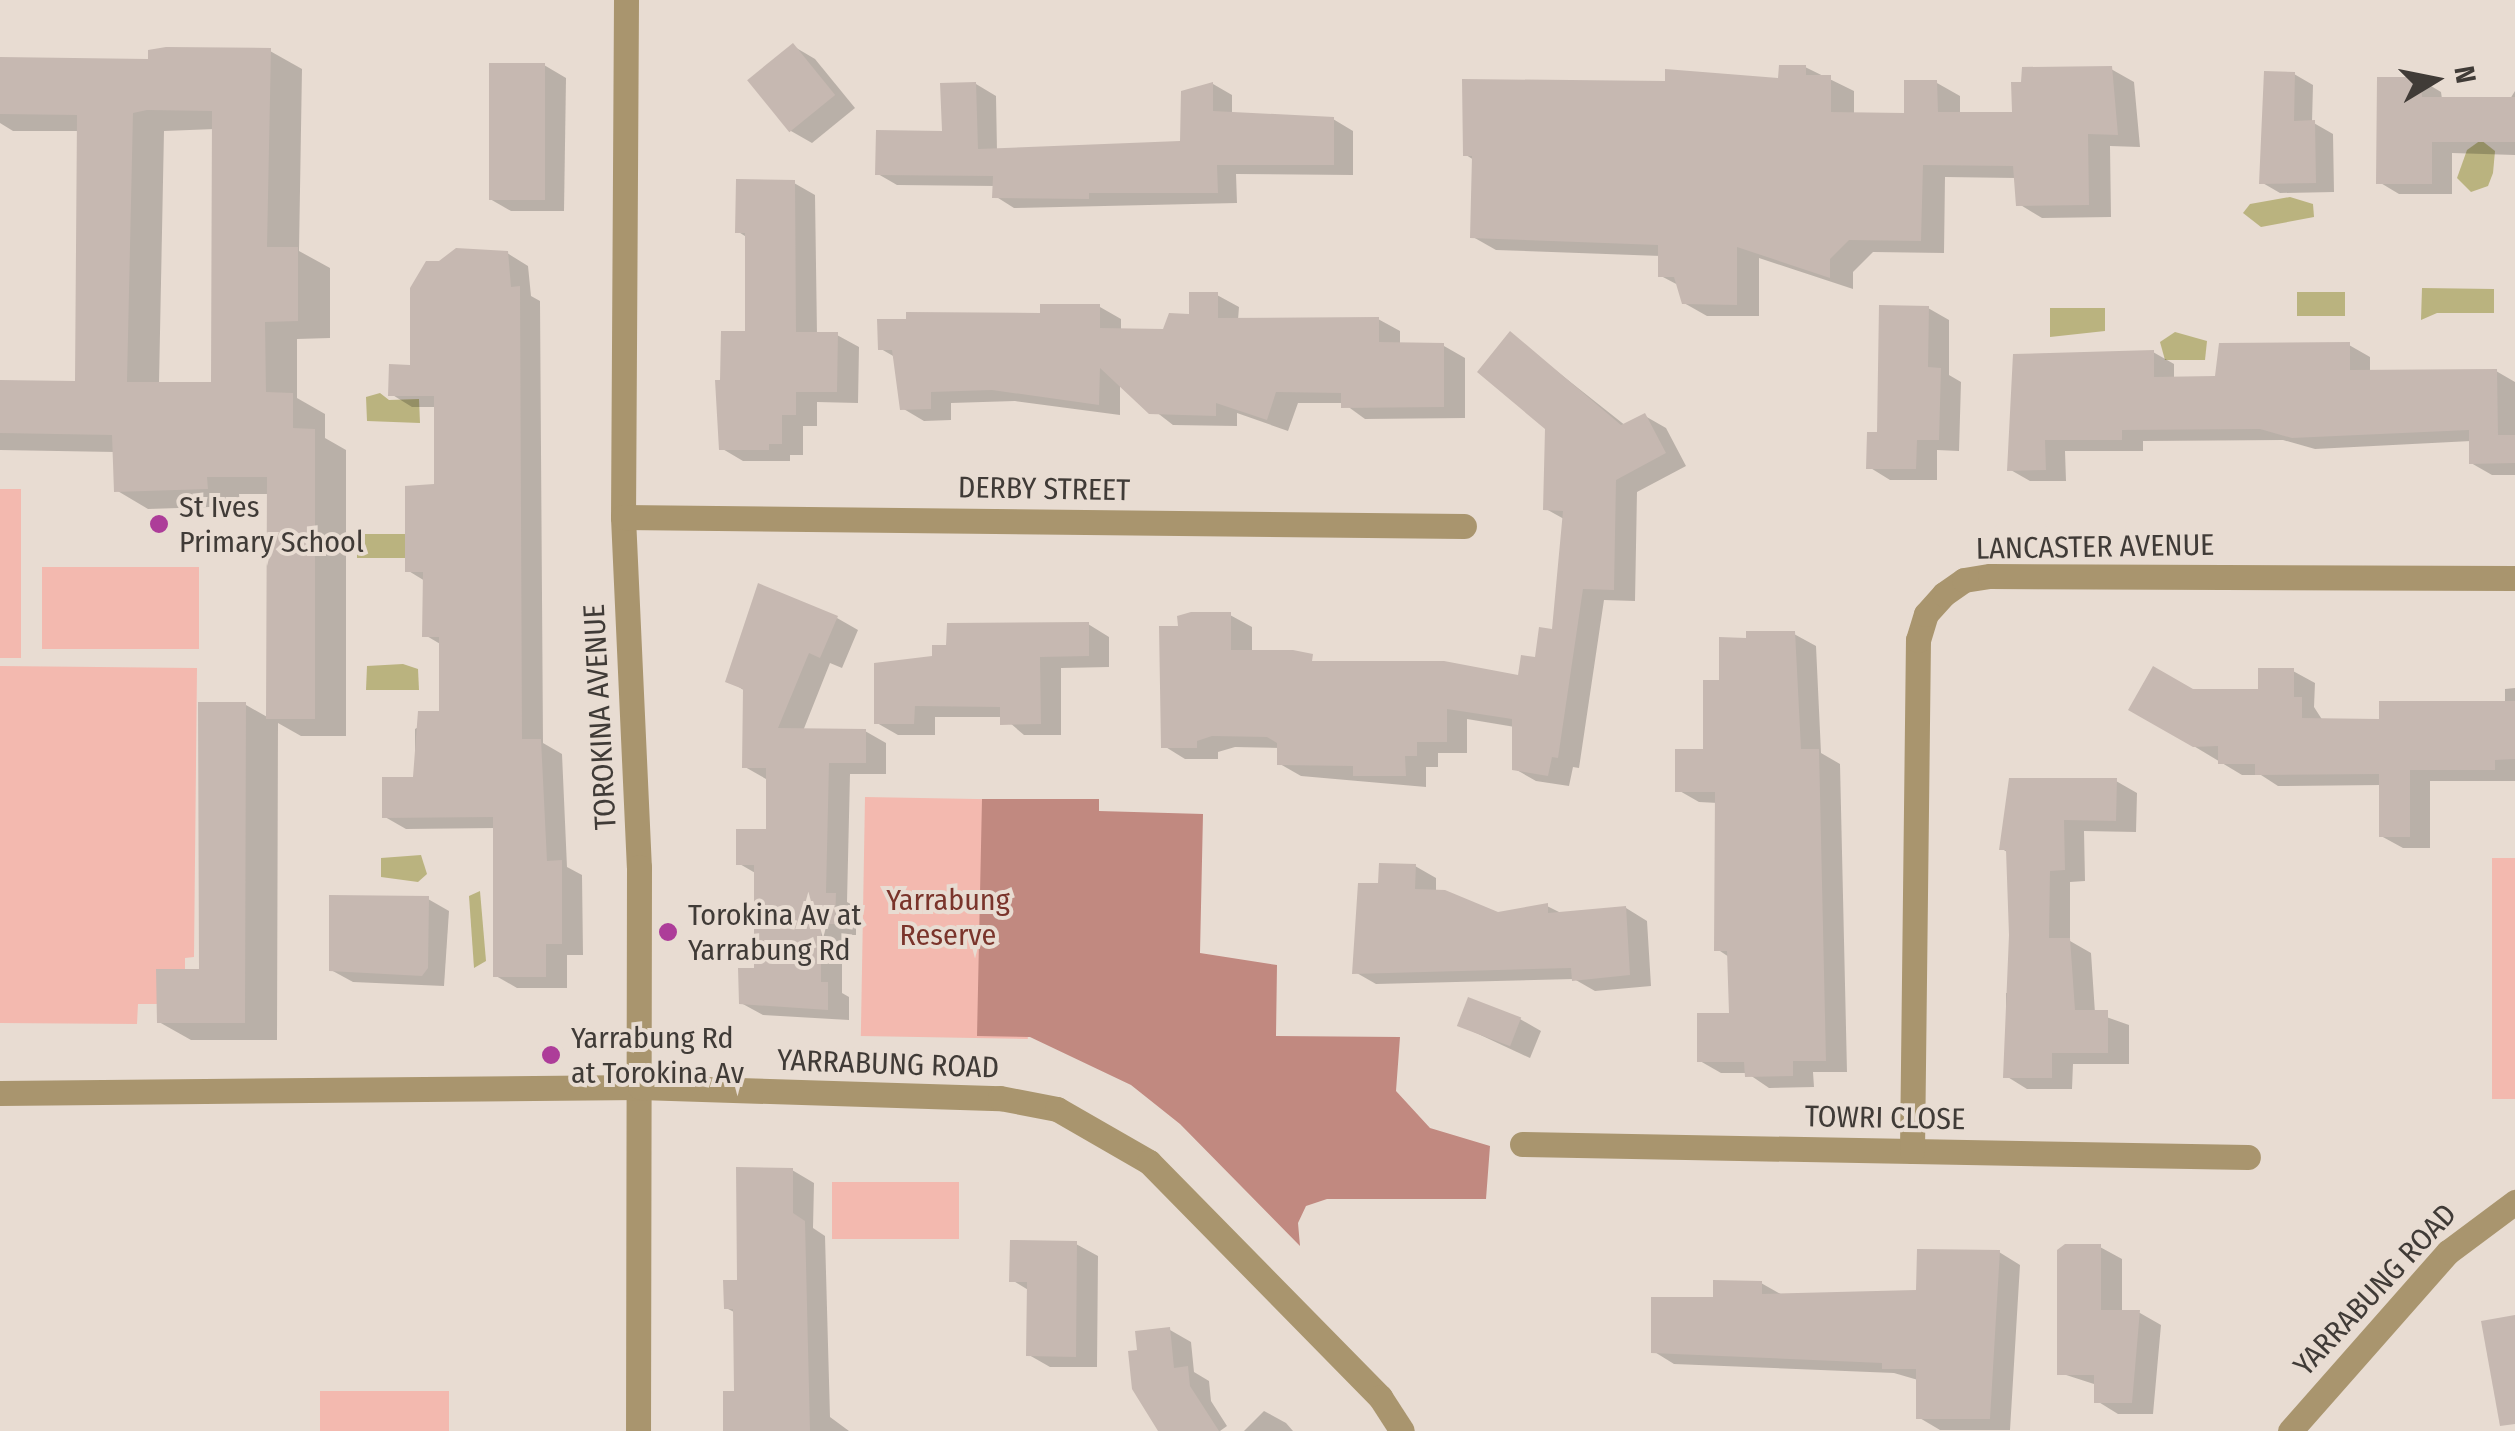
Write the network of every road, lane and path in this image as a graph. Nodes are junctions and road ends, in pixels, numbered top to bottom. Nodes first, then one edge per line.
1 (626, 0) edge
2 (623, 517) junction
3 (1464, 526) dead end
4 (2515, 578) edge
5 (640, 1087) junction
6 (0, 1093) edge
7 (1522, 1144) dead end
8 (1912, 1150) junction
9 (2248, 1157) dead end
10 (2515, 1202) edge
11 (638, 1431) edge
12 (1402, 1431) edge
13 (2290, 1431) edge

1 - 2 street, TOROKINA AVENUE
2 - 3 street, DERBY STREET
2 - 5 street, TOROKINA AVENUE
4 - 8 street, LANCASTER AVENUE
5 - 6 street, YARRABUNG ROAD
5 - 11 street, TOROKINA AVENUE
5 - 12 street, YARRABUNG ROAD
7 - 8 street, TOWRI CLOSE
8 - 9 street, TOWRI CLOSE
10 - 13 street, YARRABUNG ROAD

